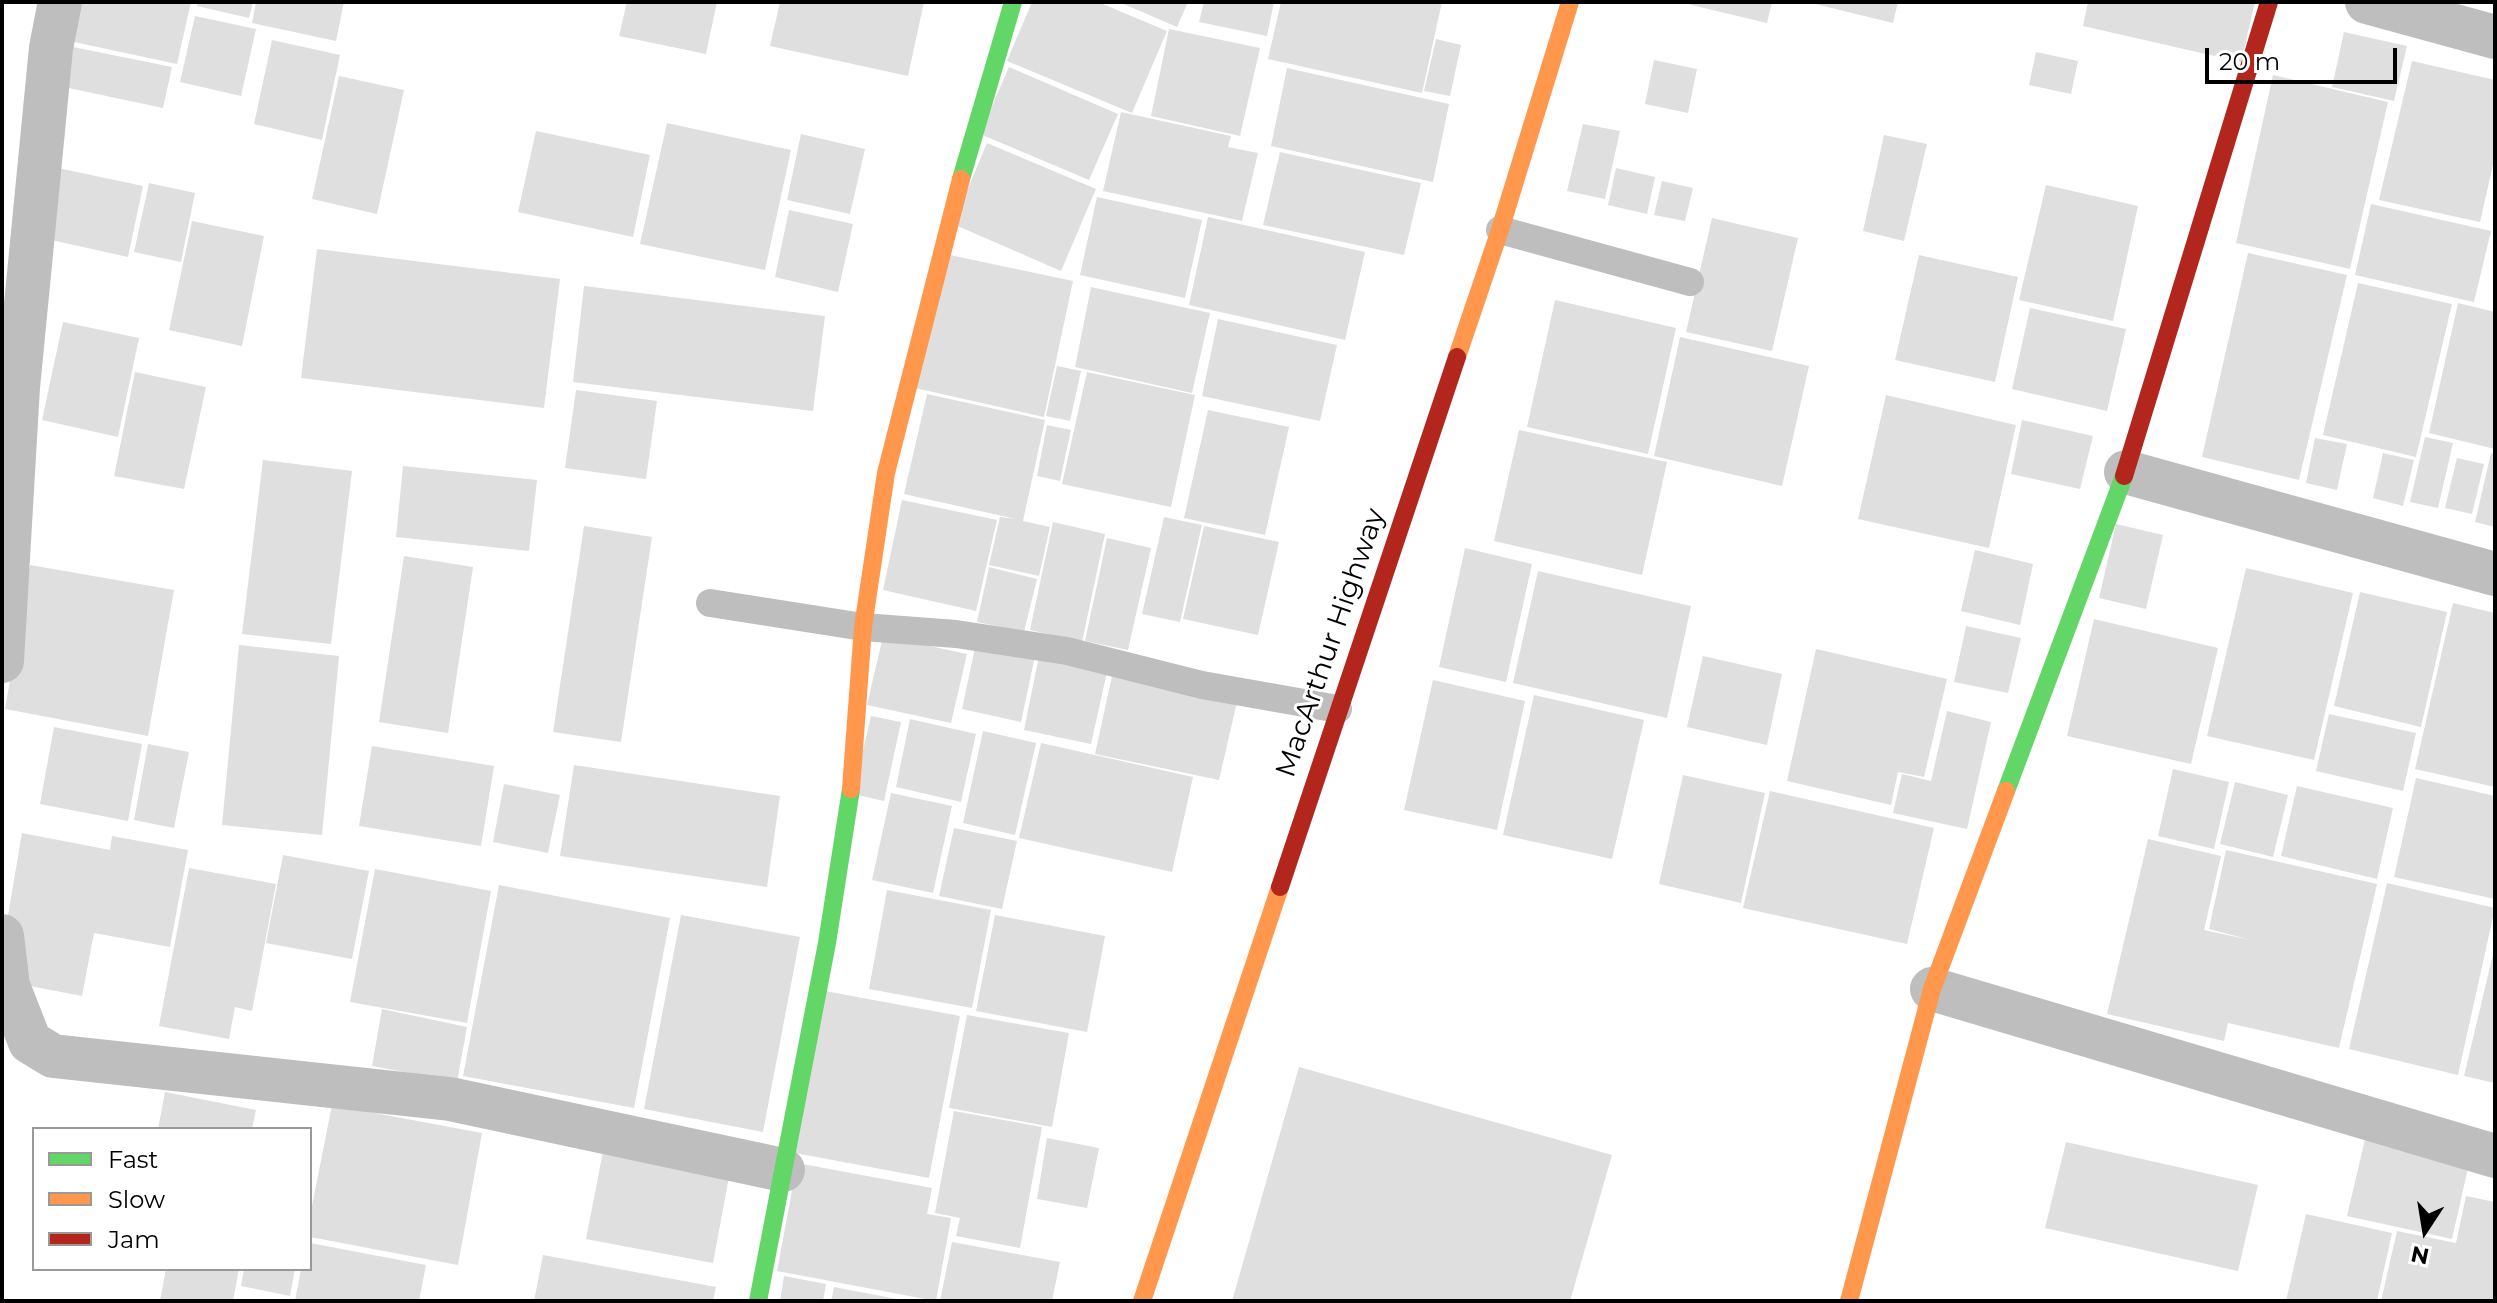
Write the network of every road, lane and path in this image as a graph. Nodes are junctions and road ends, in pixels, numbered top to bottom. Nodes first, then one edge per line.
1 (60, 2) edge
2 (1013, 2) edge
3 (1570, 2) edge
4 (2269, 2) edge
5 (2367, 2) edge
6 (2495, 37) edge
7 (1500, 230) junction
8 (1690, 282) dead end
9 (2126, 472) junction
10 (2495, 574) edge
11 (710, 603) dead end
12 (863, 627) junction
13 (2, 661) edge
14 (1338, 709) junction
15 (2, 936) edge
16 (1932, 989) junction
17 (2495, 1156) edge
18 (783, 1170) junction
19 (758, 1301) edge
20 (1142, 1301) edge
21 (1849, 1301) edge

1 - 13 street
2 - 12 main road
3 - 7 main road, MacArthur Highway
4 - 9 main road
5 - 6 street
7 - 8 lane
7 - 14 main road, MacArthur Highway
9 - 10 street
9 - 16 main road
11 - 12 lane
12 - 14 lane
12 - 18 main road
14 - 20 main road, MacArthur Highway
15 - 18 street
16 - 17 street
16 - 21 main road
18 - 19 main road

